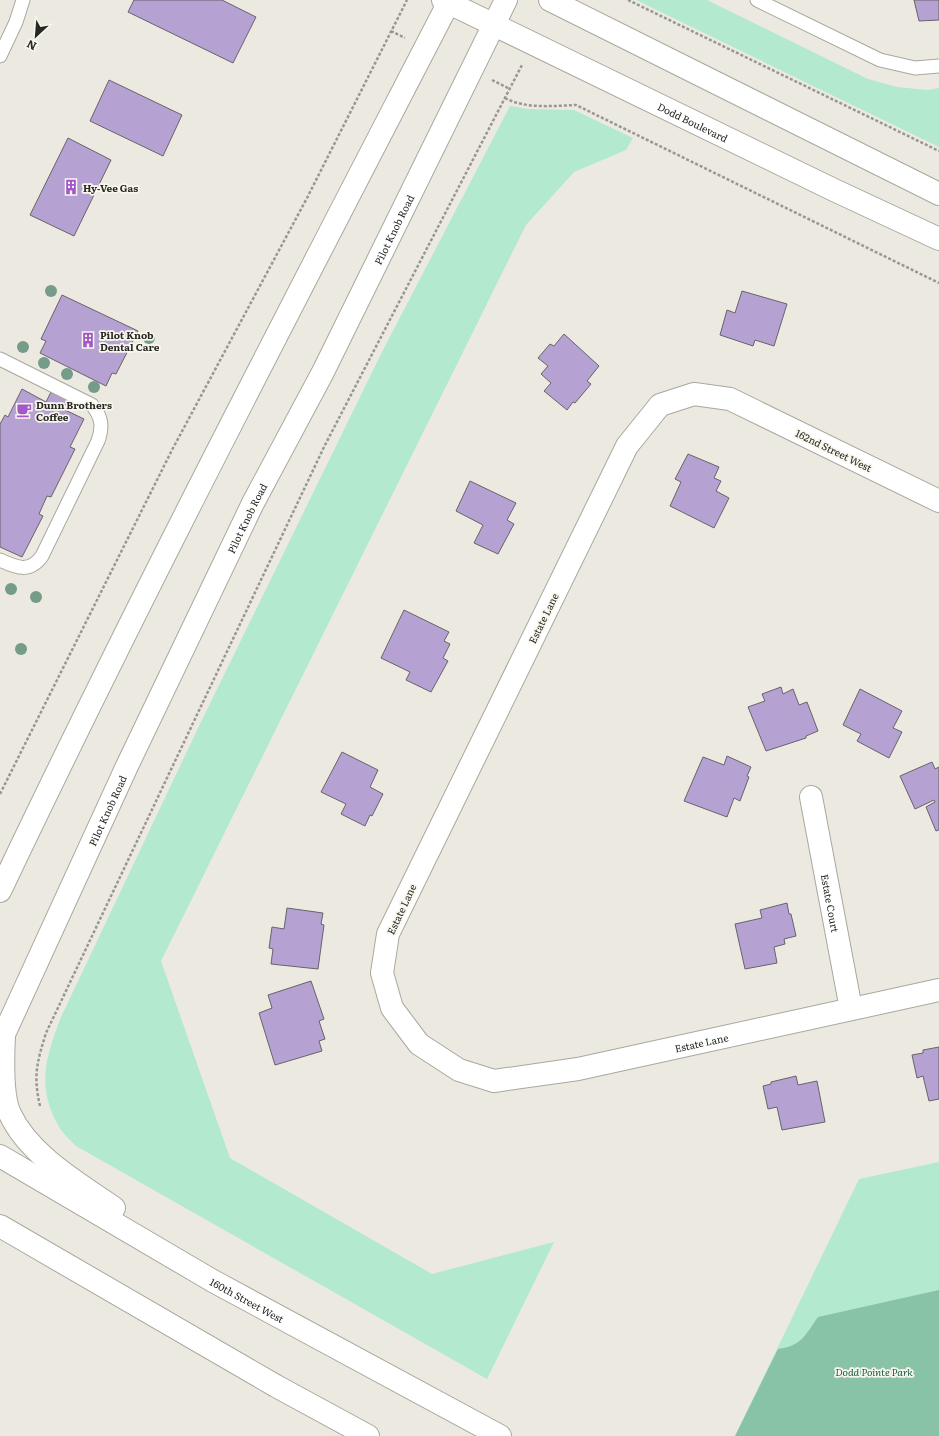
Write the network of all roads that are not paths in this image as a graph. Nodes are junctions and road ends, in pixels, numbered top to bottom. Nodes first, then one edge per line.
1 (23, 0) edge
2 (506, 0) edge
3 (550, 0) edge
4 (757, 0) edge
5 (447, 1) edge
6 (494, 25) junction
7 (0, 56) edge
8 (939, 66) edge
9 (939, 194) edge
10 (939, 239) edge
11 (0, 359) edge
12 (730, 399) joint
13 (939, 501) edge
14 (0, 560) edge
15 (811, 797) dead end
16 (5, 878) edge
17 (0, 890) edge
18 (939, 990) edge
19 (851, 1009) junction
20 (2, 1039) edge
21 (0, 1156) edge
22 (0, 1226) edge
23 (0, 1244) edge
24 (66, 1265) junction
25 (213, 1281) junction
26 (368, 1436) edge
27 (500, 1436) edge

1 - 7 lane
2 - 6 main road, Pilot Knob Road
3 - 9 main road
4 - 8 lane
5 - 6 main road, Dodd Boulevard
5 - 16 main road
6 - 10 main road, Dodd Boulevard
6 - 20 main road, Pilot Knob Road
11 - 14 lane
12 - 13 main road, 162nd Street West
12 - 19 main road, Estate Lane
15 - 19 main road, Estate Court
16 - 17 main road
18 - 19 main road, Estate Lane
20 - 25 main road
21 - 25 main road, 160th Street West
22 - 24 main road
23 - 24 main road
24 - 26 main road
25 - 27 main road, 160th Street West

